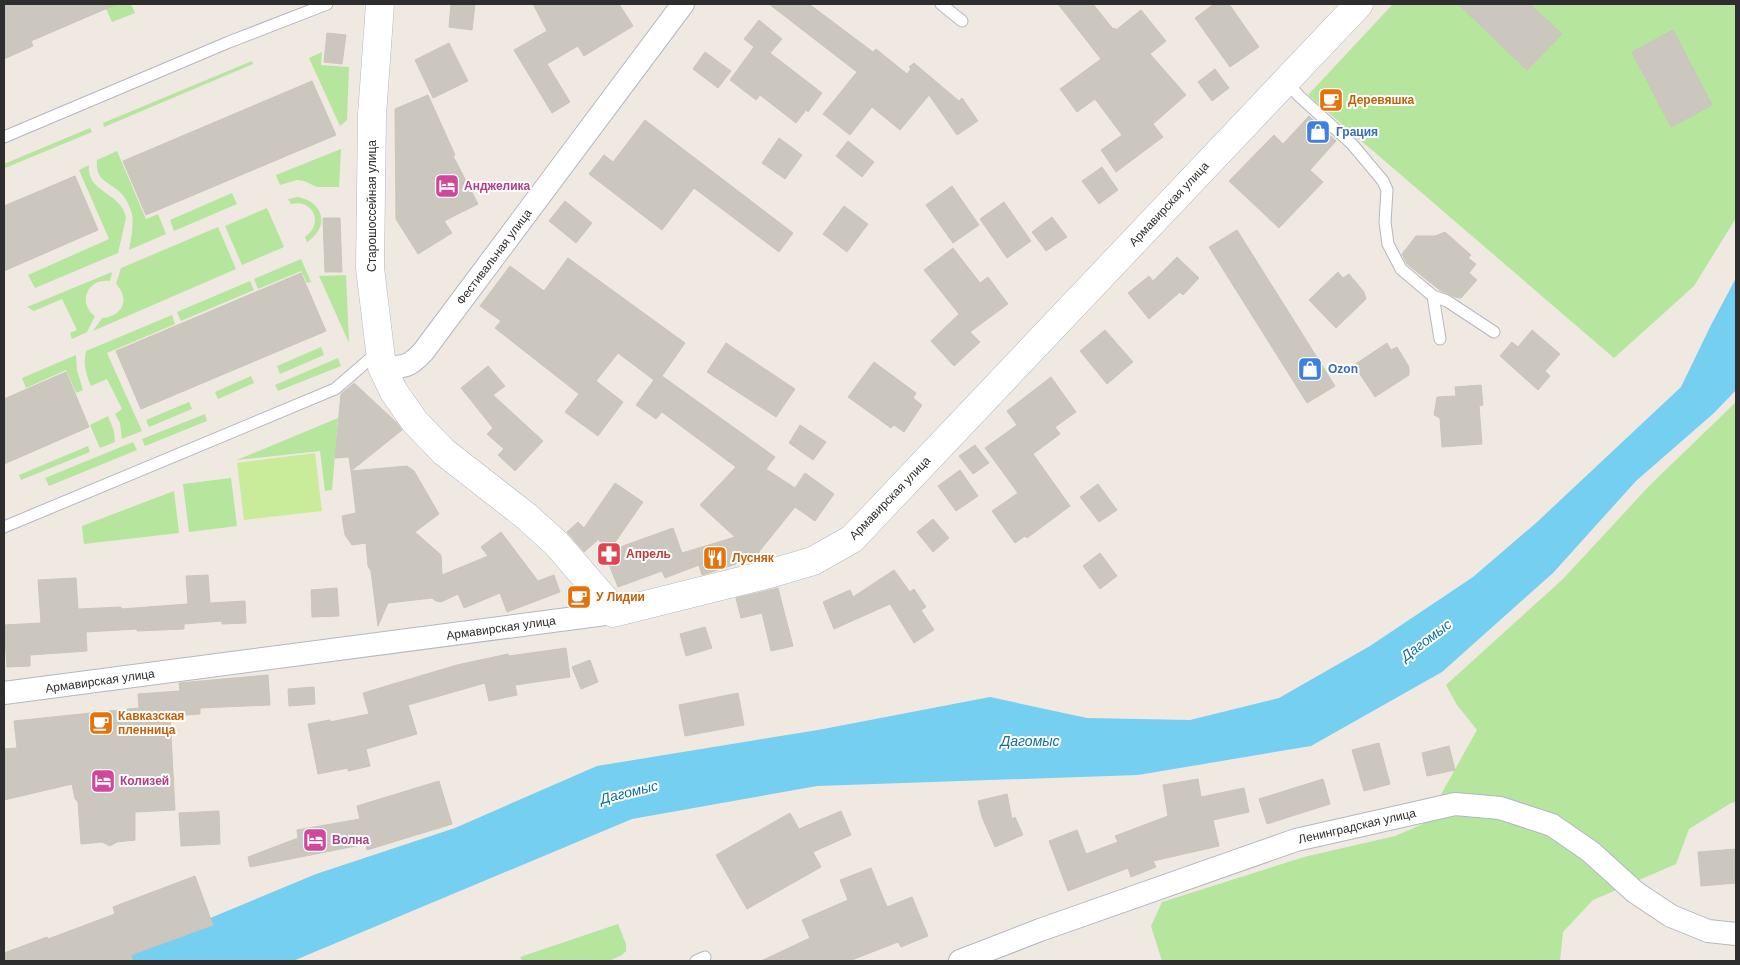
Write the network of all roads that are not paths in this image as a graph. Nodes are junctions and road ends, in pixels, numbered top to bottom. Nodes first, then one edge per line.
1 (327, 4) edge
2 (380, 4) edge
3 (683, 4) edge
4 (941, 4) edge
5 (1359, 4) edge
6 (962, 21) dead end
7 (1286, 81) junction
8 (4, 137) edge
9 (1434, 296) junction
10 (1494, 332) dead end
11 (1440, 339) dead end
12 (381, 359) junction
13 (4, 527) edge
14 (613, 613) junction
15 (4, 693) edge
16 (1736, 934) edge
17 (960, 961) edge

1 - 8 lane
2 - 12 street, Старошоссейная улица
3 - 12 street, Фестивальная улица
4 - 6 lane
5 - 7 street, Армавирская улица
7 - 9 lane
7 - 14 street, Армавирская улица
9 - 10 lane
9 - 11 lane
12 - 13 lane
12 - 14 street, Старошоссейная улица
14 - 15 street, Армавирская улица
16 - 17 street, Ленинградская улица

